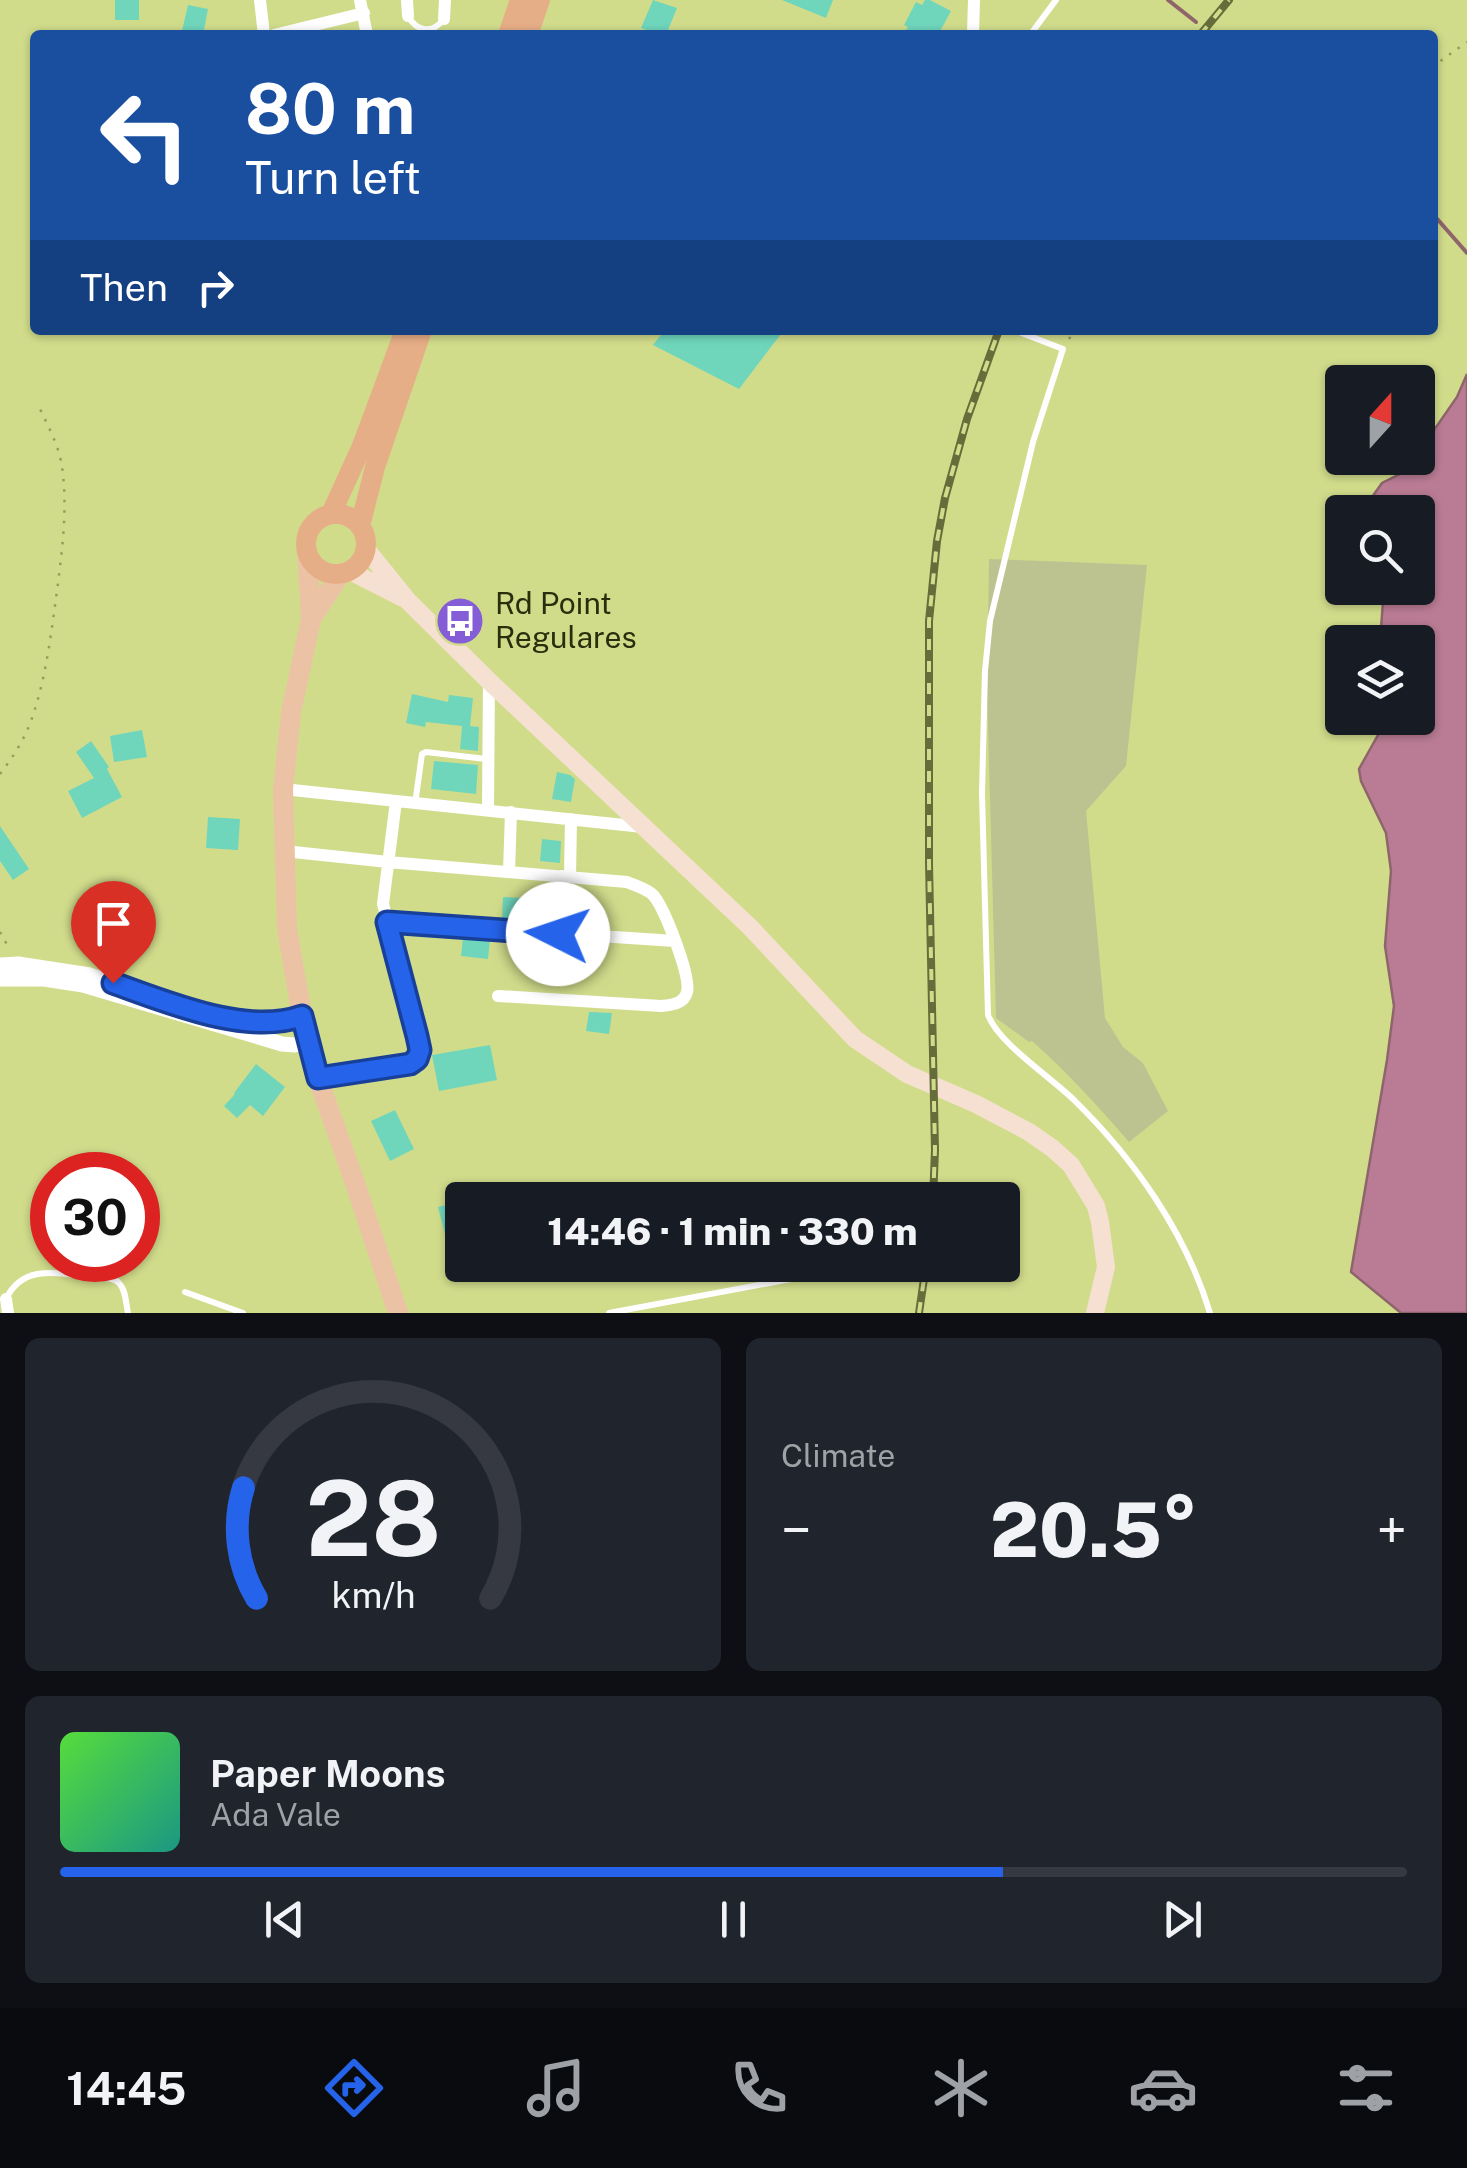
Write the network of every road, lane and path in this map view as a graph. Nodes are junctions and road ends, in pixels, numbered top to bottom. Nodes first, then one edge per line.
1 (260, 0) edge
2 (407, 0) edge
3 (445, 0) edge
4 (520, 0) edge
5 (540, 0) edge
6 (974, 0) edge
7 (1056, 0) edge
8 (362, 6) edge
9 (408, 16) joint
10 (444, 19) joint
11 (263, 30) edge
12 (289, 30) edge
13 (510, 30) edge
14 (530, 30) edge
15 (972, 30) edge
16 (1034, 30) edge
17 (1467, 42) edge
18 (1438, 63) edge
19 (403, 335) edge
20 (420, 335) edge
21 (1027, 335) edge
22 (40, 409) dead end
23 (331, 514) junction
24 (360, 526) junction
25 (366, 548) junction
26 (307, 551) junction
27 (346, 572) junction
28 (408, 601) junction
29 (311, 619) junction
30 (489, 681) junction
31 (488, 759) junction
32 (0, 774) edge
33 (283, 789) junction
34 (396, 801) junction
35 (415, 804) junction
36 (488, 810) junction
37 (511, 812) junction
38 (572, 818) junction
39 (643, 827) junction
40 (284, 851) junction
41 (388, 862) junction
42 (509, 872) junction
43 (566, 877) junction
44 (387, 922) junction
45 (0, 932) edge
46 (558, 934) junction
47 (675, 941) junction
48 (18, 964) junction
49 (0, 965) edge
50 (0, 979) edge
51 (498, 996) dead end
52 (302, 1016) junction
53 (259, 1031) junction
54 (308, 1041) junction
55 (318, 1078) junction
56 (775, 1282) edge
57 (186, 1292) dead end
58 (7, 1306) edge
59 (128, 1313) edge
60 (243, 1313) edge
61 (398, 1313) edge
62 (609, 1313) edge
63 (1096, 1313) edge
64 (1210, 1313) edge

1 - 11 street
2 - 9 street
3 - 10 street
4 - 13 highway
5 - 14 highway
6 - 15 street
7 - 16 lane
8 - 12 street
9 - 10 lane
17 - 18 path
19 - 23 highway
20 - 24 highway
21 - 64 lane
22 - 32 path
23 - 24 highway
23 - 26 highway
24 - 25 highway
25 - 27 highway
25 - 28 main road
26 - 27 highway
26 - 29 main road
27 - 28 main road
27 - 29 main road
28 - 30 main road
29 - 33 main road
30 - 31 street
30 - 39 main road
31 - 35 lane
31 - 36 street
33 - 34 street
33 - 40 main road
34 - 35 street
34 - 41 street
35 - 36 street
36 - 37 street
37 - 38 street
37 - 42 street
38 - 39 street
38 - 43 street
39 - 63 main road
40 - 41 street
40 - 52 main road
41 - 42 street
41 - 44 street
42 - 43 street
43 - 46 street
43 - 47 street
44 - 46 street
44 - 55 street
45 - 48 path
46 - 47 street
47 - 51 street
48 - 49 street
48 - 53 street
50 - 53 street
52 - 53 street
52 - 54 main road
53 - 54 street
54 - 55 main road
55 - 61 main road
56 - 62 lane
57 - 60 lane
58 - 59 lane

